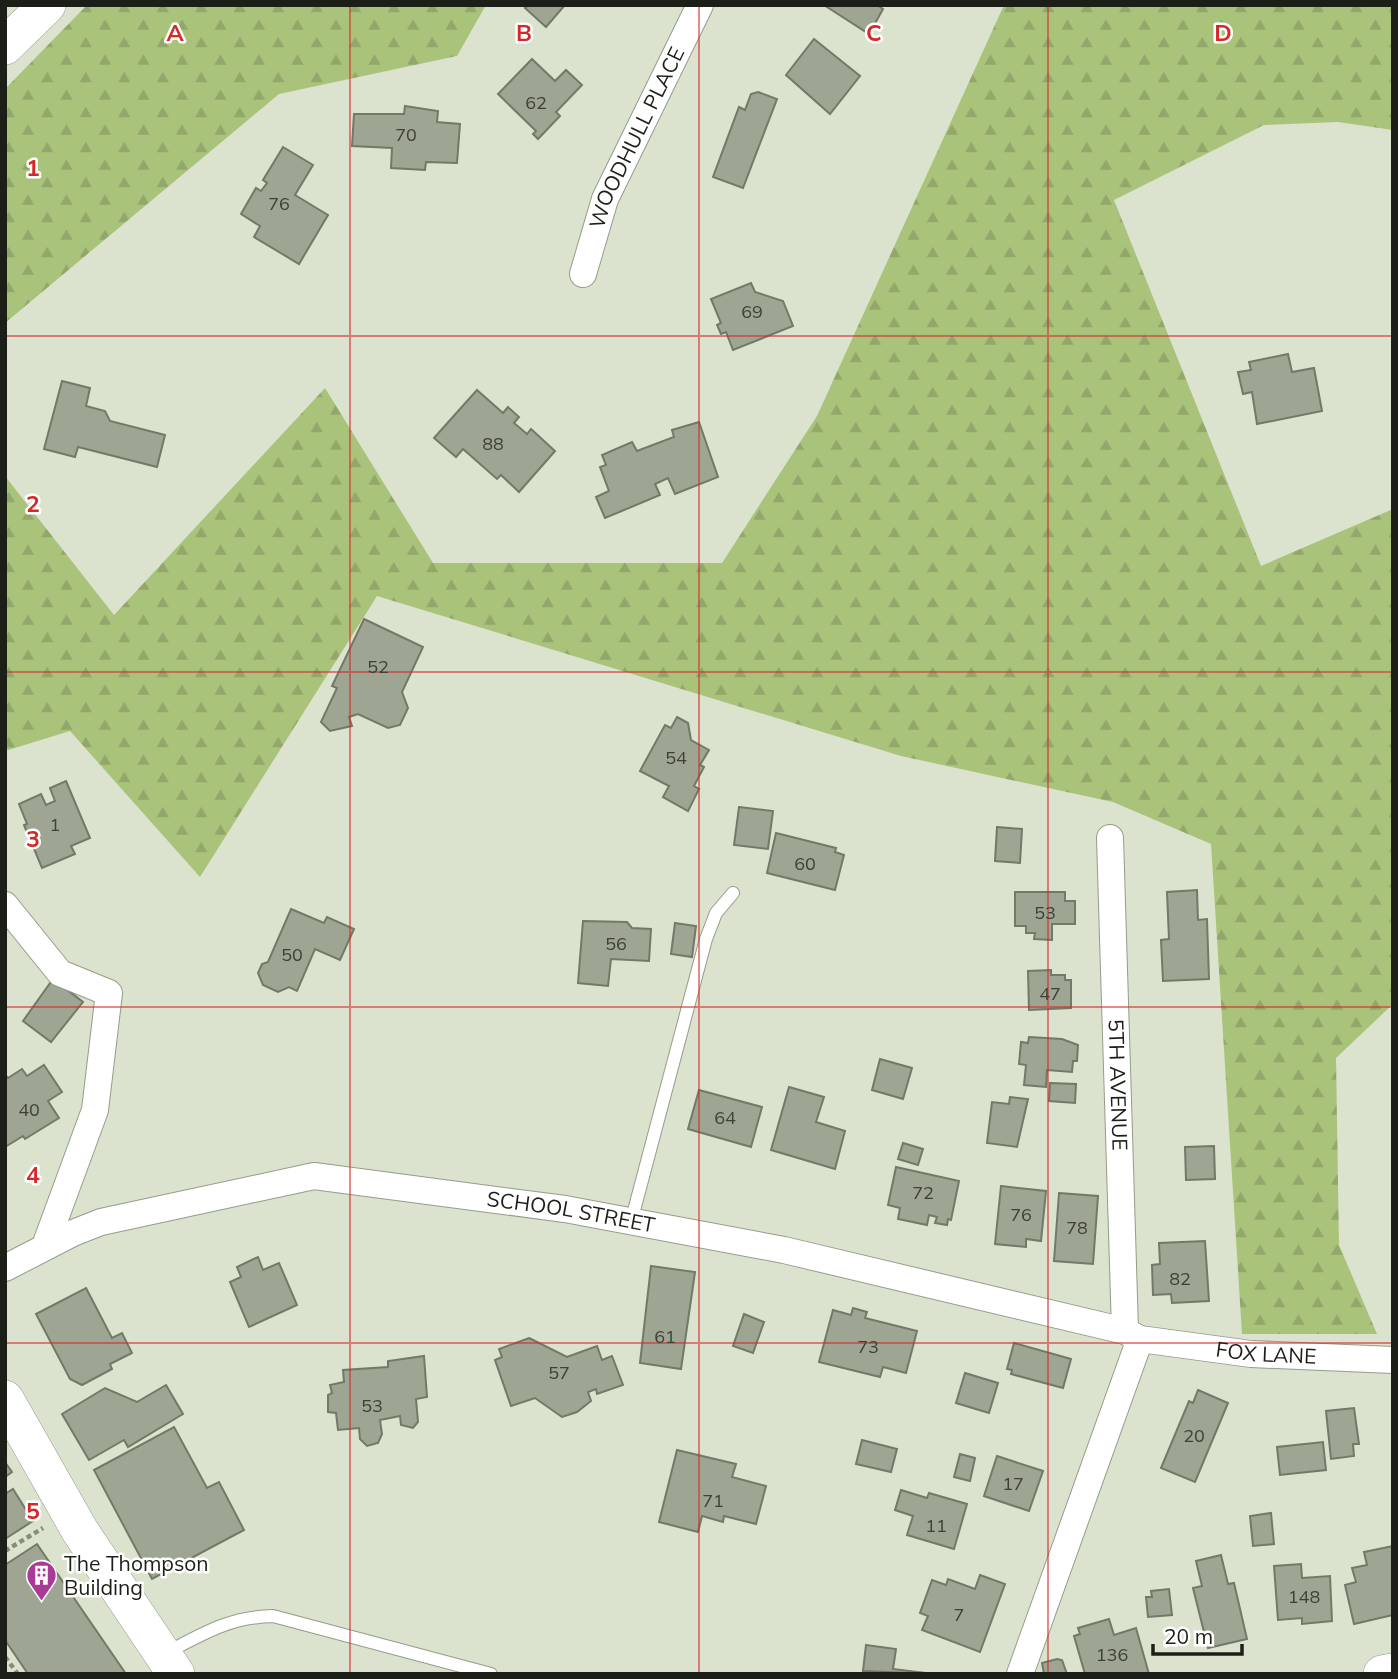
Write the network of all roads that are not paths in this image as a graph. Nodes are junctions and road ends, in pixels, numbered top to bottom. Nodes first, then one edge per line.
1 (47, 5) edge
2 (701, 5) edge
3 (5, 46) edge
4 (583, 274) dead end
5 (1110, 838) dead end
6 (733, 893) dead end
7 (5, 905) edge
8 (631, 1222) junction
9 (45, 1246) junction
10 (5, 1269) edge
11 (1132, 1335) junction
12 (1393, 1360) edge
13 (5, 1399) edge
14 (169, 1664) edge
15 (1393, 1672) edge
16 (491, 1674) edge
17 (1020, 1674) edge
18 (1382, 1674) edge

1 - 3 street
2 - 4 street, WOODHULL PLACE
5 - 11 street, 5TH AVENUE
6 - 8 lane
7 - 9 street
8 - 9 street, SCHOOL STREET
8 - 11 street, SCHOOL STREET
9 - 10 street, SCHOOL STREET
11 - 12 street, FOX LANE
11 - 17 street, 5TH AVENUE
13 - 14 street
14 - 16 lane
15 - 18 street

